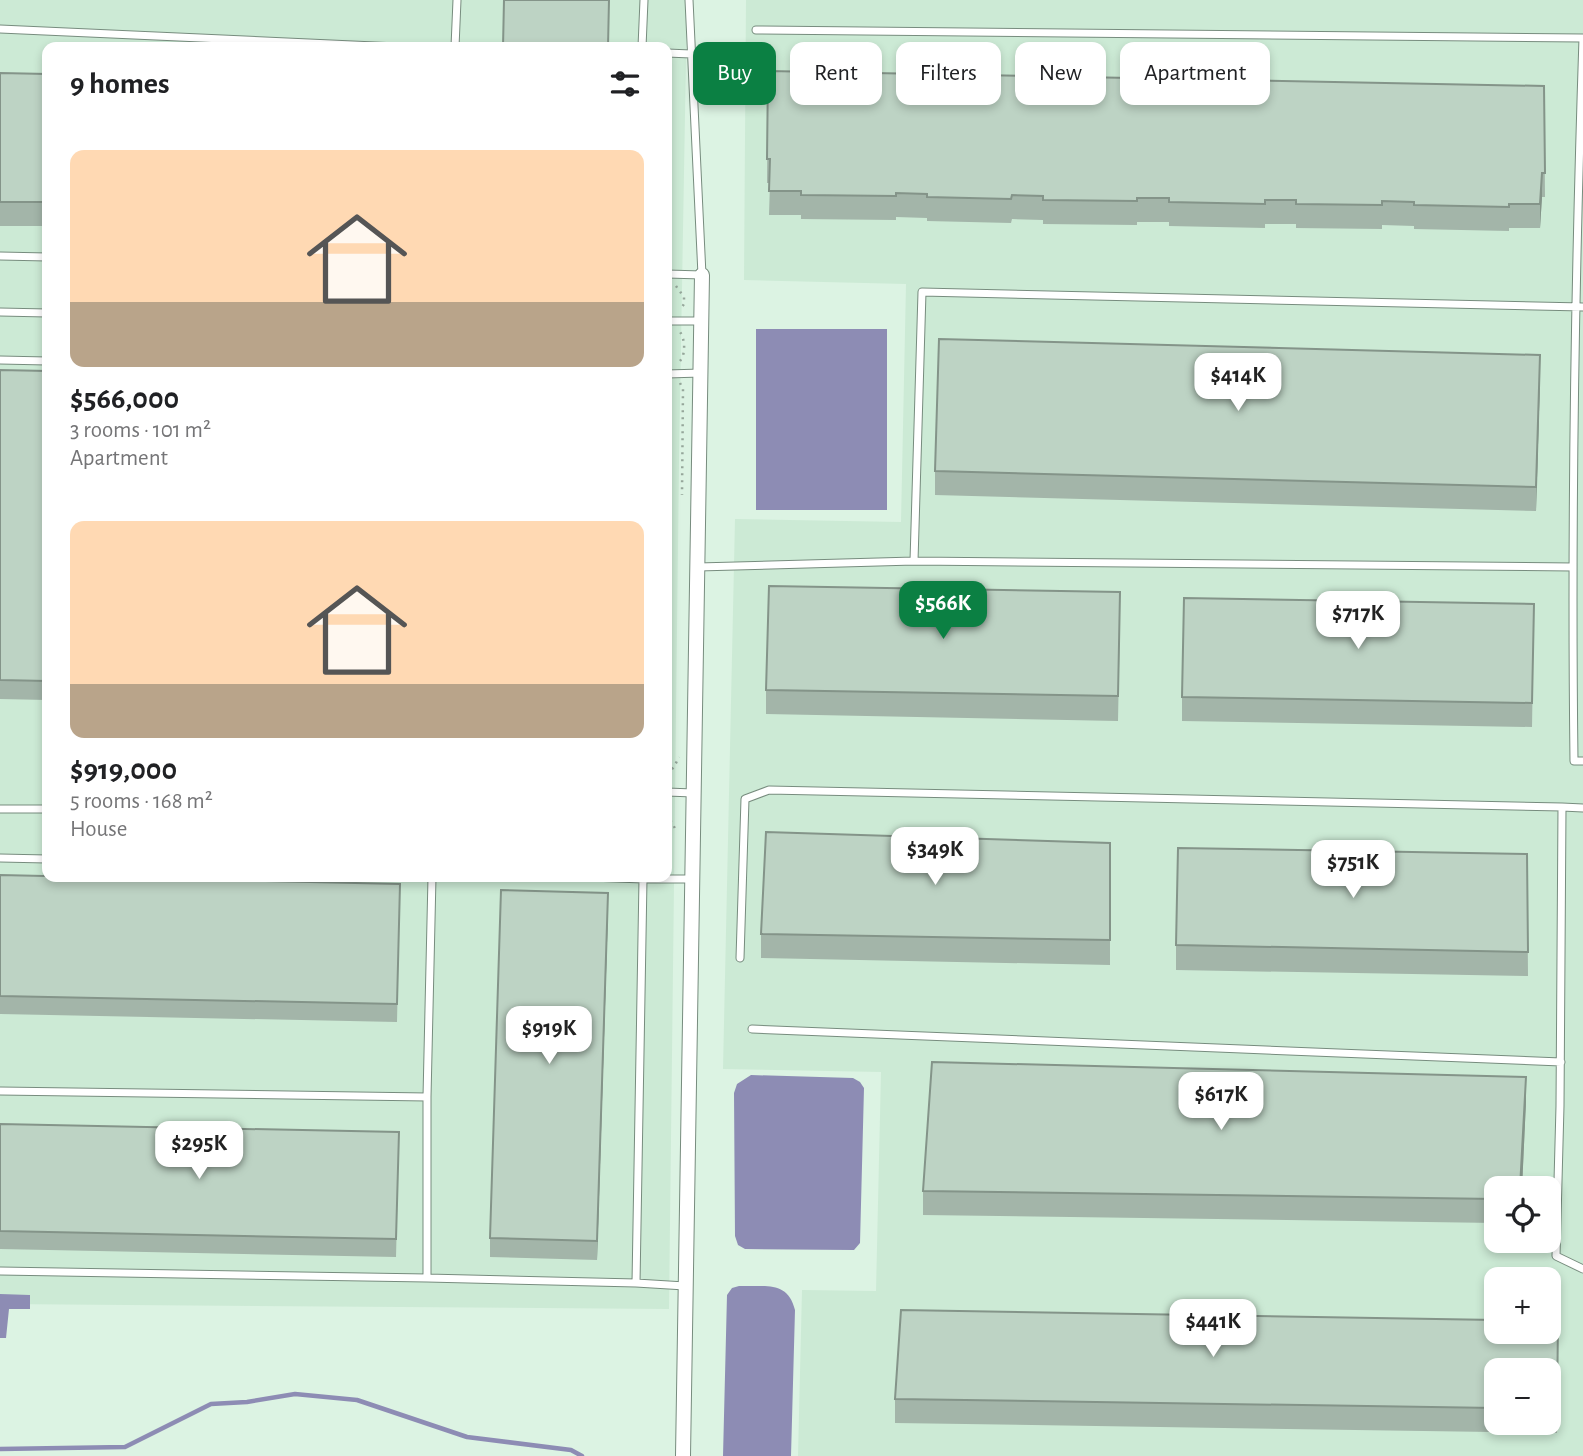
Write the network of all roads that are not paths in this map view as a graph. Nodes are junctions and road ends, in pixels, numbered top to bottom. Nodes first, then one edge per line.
1 (457, 0) edge
2 (643, 0) edge
3 (689, 0) edge
4 (0, 29) edge
5 (756, 30) dead end
6 (1583, 38) edge
7 (287, 42) edge
8 (455, 42) edge
9 (642, 42) edge
10 (672, 53) edge
11 (691, 54) junction
12 (0, 256) edge
13 (42, 257) edge
14 (672, 274) edge
15 (702, 275) junction
16 (1579, 307) edge
17 (0, 312) edge
18 (42, 313) edge
19 (672, 321) edge
20 (702, 321) junction
21 (0, 360) edge
22 (42, 361) edge
23 (701, 373) junction
24 (672, 374) edge
25 (914, 561) junction
26 (698, 567) junction
27 (1573, 567) junction
28 (1583, 761) edge
29 (672, 792) edge
30 (694, 793) junction
31 (1562, 807) junction
32 (1583, 808) edge
33 (0, 809) edge
34 (42, 809) edge
35 (0, 858) edge
36 (42, 859) edge
37 (672, 879) edge
38 (693, 879) junction
39 (432, 882) edge
40 (643, 882) edge
41 (740, 958) dead end
42 (752, 1029) dead end
43 (1561, 1062) junction
44 (0, 1091) edge
45 (427, 1097) junction
46 (1583, 1269) edge
47 (0, 1271) edge
48 (426, 1278) junction
49 (636, 1283) junction
50 (686, 1286) junction
51 (683, 1456) edge

1 - 8 lane
2 - 9 lane
3 - 11 lane
4 - 7 lane
5 - 6 lane
6 - 16 lane
10 - 11 lane
11 - 15 lane
12 - 13 lane
14 - 15 lane
15 - 20 street
16 - 25 lane
16 - 27 lane
17 - 18 lane
19 - 20 lane
20 - 23 street
21 - 22 lane
23 - 24 lane
23 - 26 street
25 - 26 lane
25 - 27 lane
26 - 30 street
27 - 28 lane
29 - 30 lane
30 - 38 street
31 - 32 lane
31 - 41 lane
31 - 43 lane
33 - 34 lane
35 - 36 lane
37 - 38 lane
38 - 50 street
39 - 45 lane
40 - 49 lane
42 - 43 lane
43 - 46 lane
44 - 45 lane
45 - 48 lane
47 - 48 lane
48 - 49 lane
49 - 50 lane
50 - 51 street

